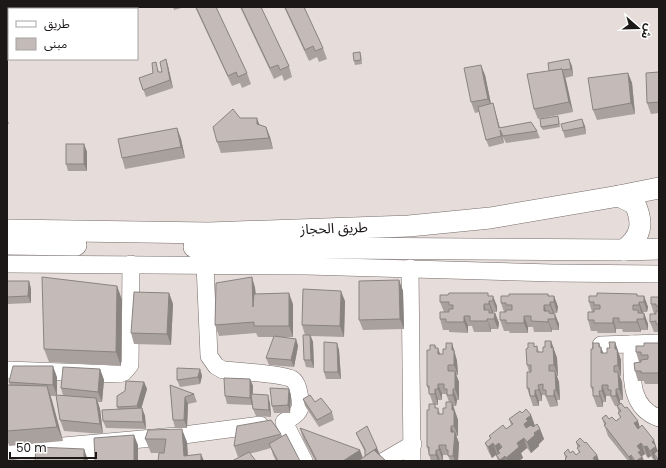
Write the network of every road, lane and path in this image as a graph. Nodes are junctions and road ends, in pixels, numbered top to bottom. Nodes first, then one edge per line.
1 (659, 188) edge
2 (619, 196) junction
3 (7, 230) edge
4 (7, 244) edge
5 (472, 249) junction
6 (659, 249) edge
7 (624, 250) junction
8 (7, 264) edge
9 (131, 264) junction
10 (205, 265) junction
11 (410, 268) junction
12 (473, 270) junction
13 (659, 274) edge
14 (659, 343) edge
15 (632, 344) junction
16 (601, 345) edge
17 (7, 370) edge
18 (659, 418) edge
19 (284, 422) junction
20 (94, 444) junction
21 (413, 444) junction
22 (7, 451) edge
23 (94, 461) edge
24 (304, 461) edge
25 (384, 461) edge
26 (412, 461) edge

1 - 2 main road, طريق الحجاز
2 - 3 main road, طريق الحجاز
2 - 7 main road
4 - 5 main road, طريق الحجاز
5 - 7 main road, طريق الحجاز
5 - 12 street
6 - 7 main road, طريق الحجاز
8 - 9 street
9 - 10 street
9 - 17 street
10 - 11 street
10 - 19 street
11 - 12 street
11 - 21 street
12 - 13 street
14 - 15 street
15 - 16 street
15 - 18 street
19 - 20 street
19 - 24 street
20 - 22 street
20 - 23 street
21 - 25 street
21 - 26 street

